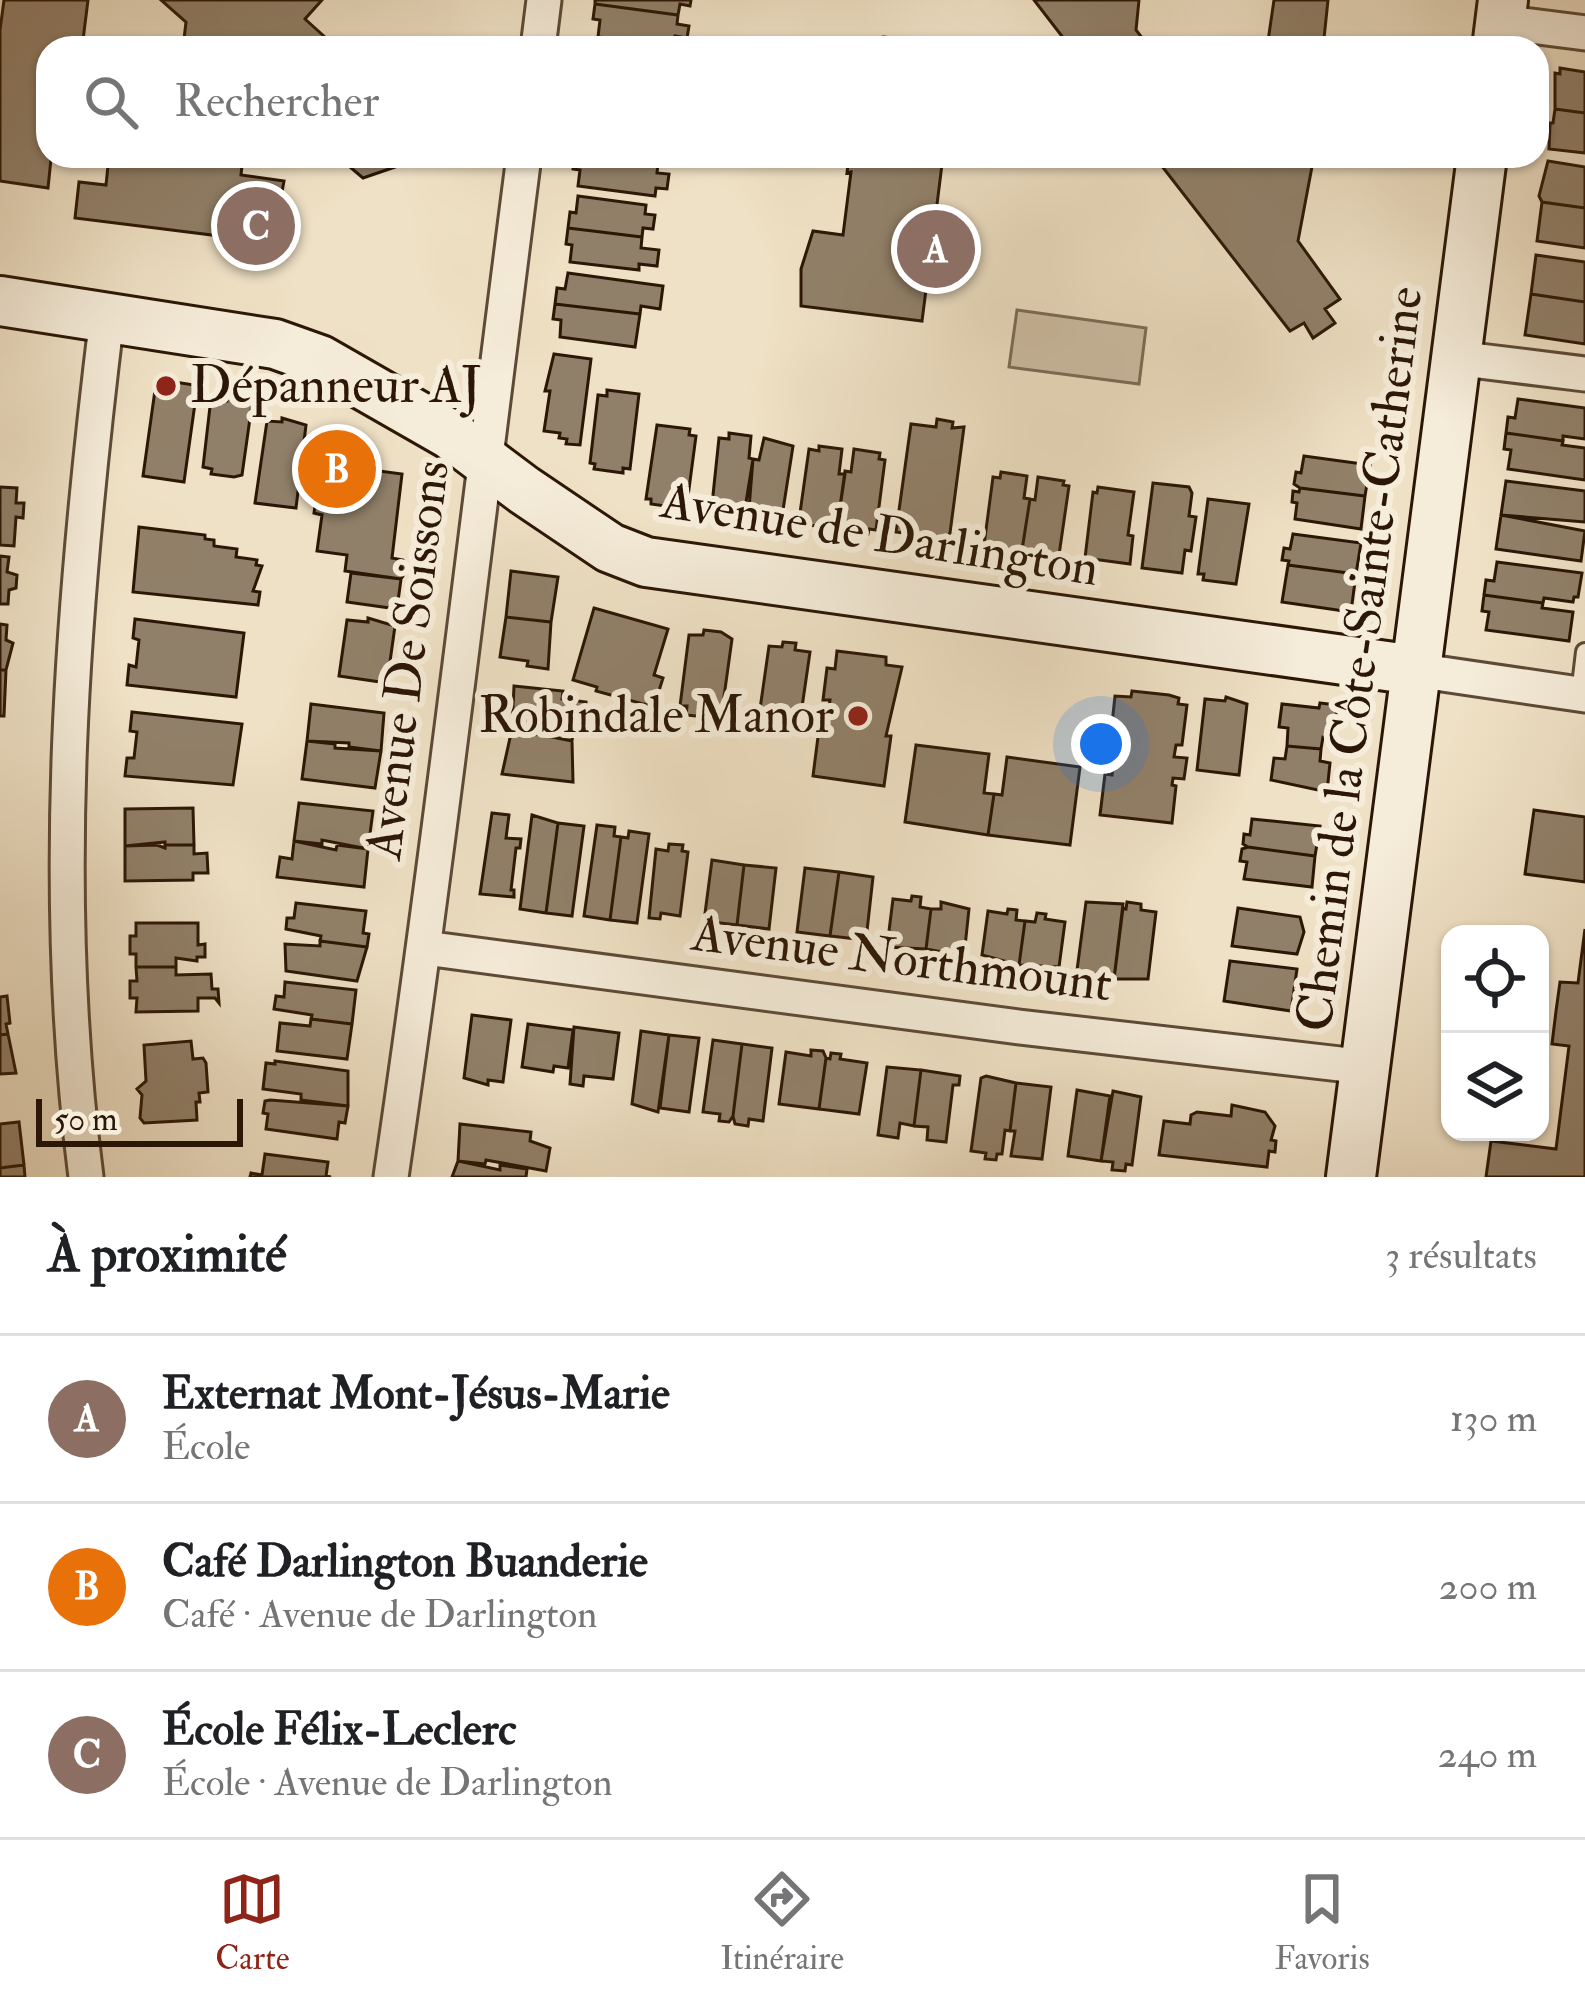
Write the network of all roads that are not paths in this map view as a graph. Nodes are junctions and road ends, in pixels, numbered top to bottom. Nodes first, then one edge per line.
1 (544, 0) edge
2 (1500, 23) edge
3 (1585, 33) edge
4 (540, 36) edge
5 (522, 168) edge
6 (1480, 168) edge
7 (0, 302) edge
8 (106, 317) junction
9 (1456, 358) junction
10 (1585, 374) edge
11 (484, 459) junction
12 (1585, 652) edge
13 (1415, 670) junction
14 (1582, 694) edge
15 (425, 948) junction
16 (1366, 1067) junction
17 (86, 1177) edge
18 (391, 1177) edge
19 (1352, 1177) edge

1 - 4 street
2 - 3 street
5 - 11 street, Avenue De Soissons
6 - 9 street, Chemin de la Côte-Sainte-Catherine
7 - 8 street, Avenue de Darlington
8 - 11 street, Avenue de Darlington
8 - 17 street
9 - 10 street
9 - 13 street, Chemin de la Côte-Sainte-Catherine
11 - 13 street, Avenue de Darlington
11 - 15 street, Avenue De Soissons
12 - 14 lane
13 - 14 street, Avenue de Darlington
13 - 16 street, Chemin de la Côte-Sainte-Catherine
15 - 16 street, Avenue Northmount
15 - 18 street, Avenue De Soissons
16 - 19 street, Chemin de la Côte-Sainte-Catherine

